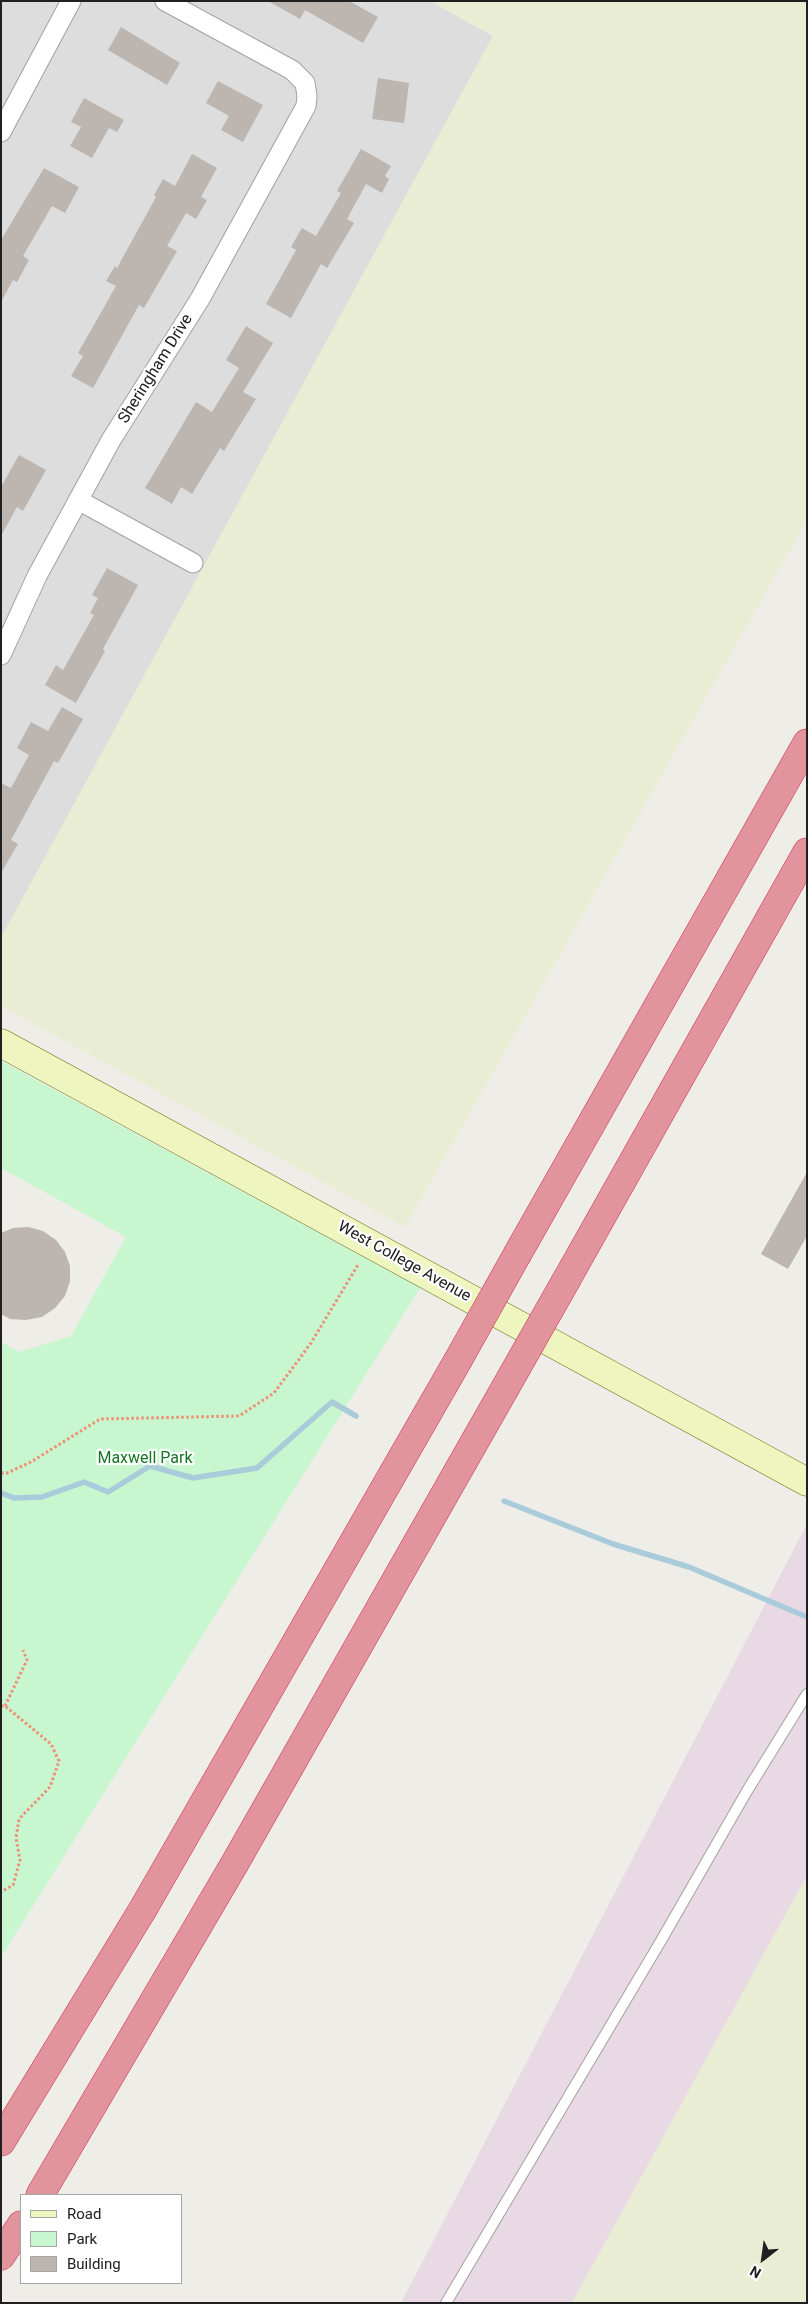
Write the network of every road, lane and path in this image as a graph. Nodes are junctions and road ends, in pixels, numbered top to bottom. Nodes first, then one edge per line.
1 (71, 1) edge
2 (165, 1) edge
3 (1, 132) edge
4 (78, 500) junction
5 (193, 564) dead end
6 (1, 655) edge
7 (807, 743) edge
8 (807, 852) edge
9 (1, 1043) edge
10 (371, 1243) junction
11 (1, 1473) edge
12 (807, 1482) edge
13 (23, 1650) dead end
14 (807, 1694) edge
15 (3, 1706) edge
16 (1, 1892) edge
17 (1, 2142) edge
18 (41, 2194) edge
19 (20, 2227) edge
20 (1, 2256) edge
21 (446, 2303) edge

1 - 3 street
2 - 4 street, Sheringham Drive
4 - 5 street
4 - 6 street, Sheringham Drive
7 - 17 highway, bridge
8 - 18 highway, bridge
9 - 10 main road, West College Avenue
10 - 11 path
10 - 12 main road, West College Avenue
13 - 15 path
14 - 21 lane
15 - 16 path
19 - 20 highway

